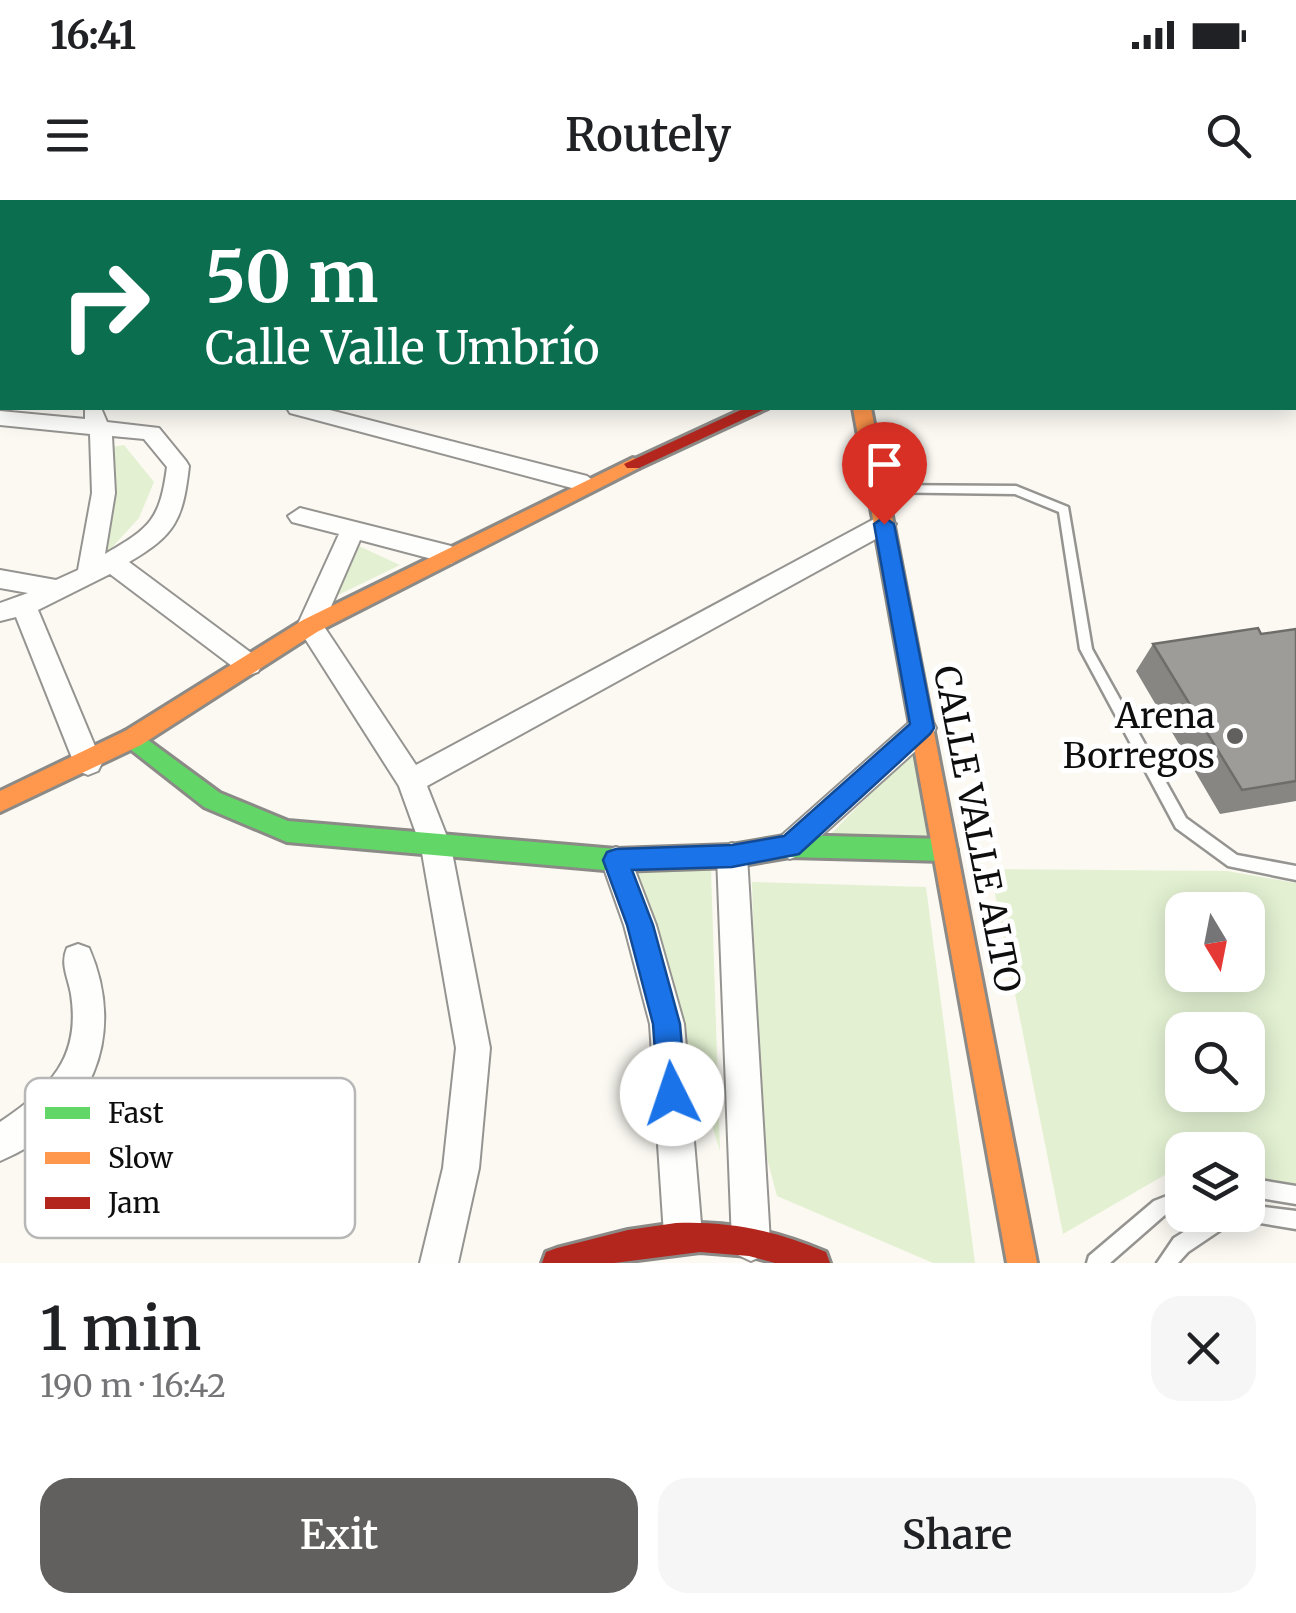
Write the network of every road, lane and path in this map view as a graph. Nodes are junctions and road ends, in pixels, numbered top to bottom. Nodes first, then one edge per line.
1 (307, 410) edge
2 (754, 410) edge
3 (862, 410) edge
4 (96, 417) edge
5 (0, 418) edge
6 (587, 484) junction
7 (878, 488) junction
8 (300, 516) dead end
9 (884, 524) junction
10 (353, 530) junction
11 (451, 555) junction
12 (114, 563) junction
13 (89, 575) junction
14 (0, 579) edge
15 (60, 590) junction
16 (12, 609) edge
17 (310, 626) junction
18 (249, 665) junction
19 (922, 728) junction
20 (133, 738) junction
21 (88, 762) junction
22 (411, 781) junction
23 (0, 802) edge
24 (790, 846) junction
25 (436, 848) junction
26 (945, 850) junction
27 (732, 856) junction
28 (616, 860) junction
29 (1296, 873) edge
30 (78, 959) dead end
31 (75, 1078) edge
32 (25, 1126) edge
33 (0, 1142) edge
34 (1265, 1190) edge
35 (1296, 1195) edge
36 (1165, 1205) edge
37 (1265, 1216) edge
38 (1296, 1220) edge
39 (1201, 1232) edge
40 (684, 1235) junction
41 (751, 1242) junction
42 (439, 1263) edge
43 (558, 1263) edge
44 (815, 1263) edge
45 (1022, 1263) edge
46 (1096, 1263) edge
47 (1166, 1263) edge

1 - 6 street
2 - 6 street
3 - 7 street, CALLE VALLE ALTO
4 - 5 street
4 - 12 street
4 - 13 street
6 - 11 street
7 - 9 street, CALLE VALLE ALTO
7 - 29 lane
8 - 10 street
9 - 19 street, CALLE VALLE ALTO
9 - 22 street
10 - 11 street
10 - 17 street
11 - 17 street
12 - 13 street
12 - 18 street
13 - 15 street
14 - 15 street
15 - 16 street
16 - 21 street
17 - 18 street
17 - 22 street
18 - 20 street
19 - 24 street
19 - 26 street, CALLE VALLE ALTO
20 - 21 street
20 - 25 street
21 - 23 street
22 - 25 street
24 - 26 street
24 - 27 street
25 - 28 street
25 - 42 street
26 - 45 street, CALLE VALLE ALTO
27 - 28 street
27 - 41 street
28 - 40 street
30 - 31 street
32 - 33 street
34 - 35 lane
36 - 46 lane
37 - 38 lane
39 - 47 lane
40 - 41 street
40 - 43 street
41 - 44 street

